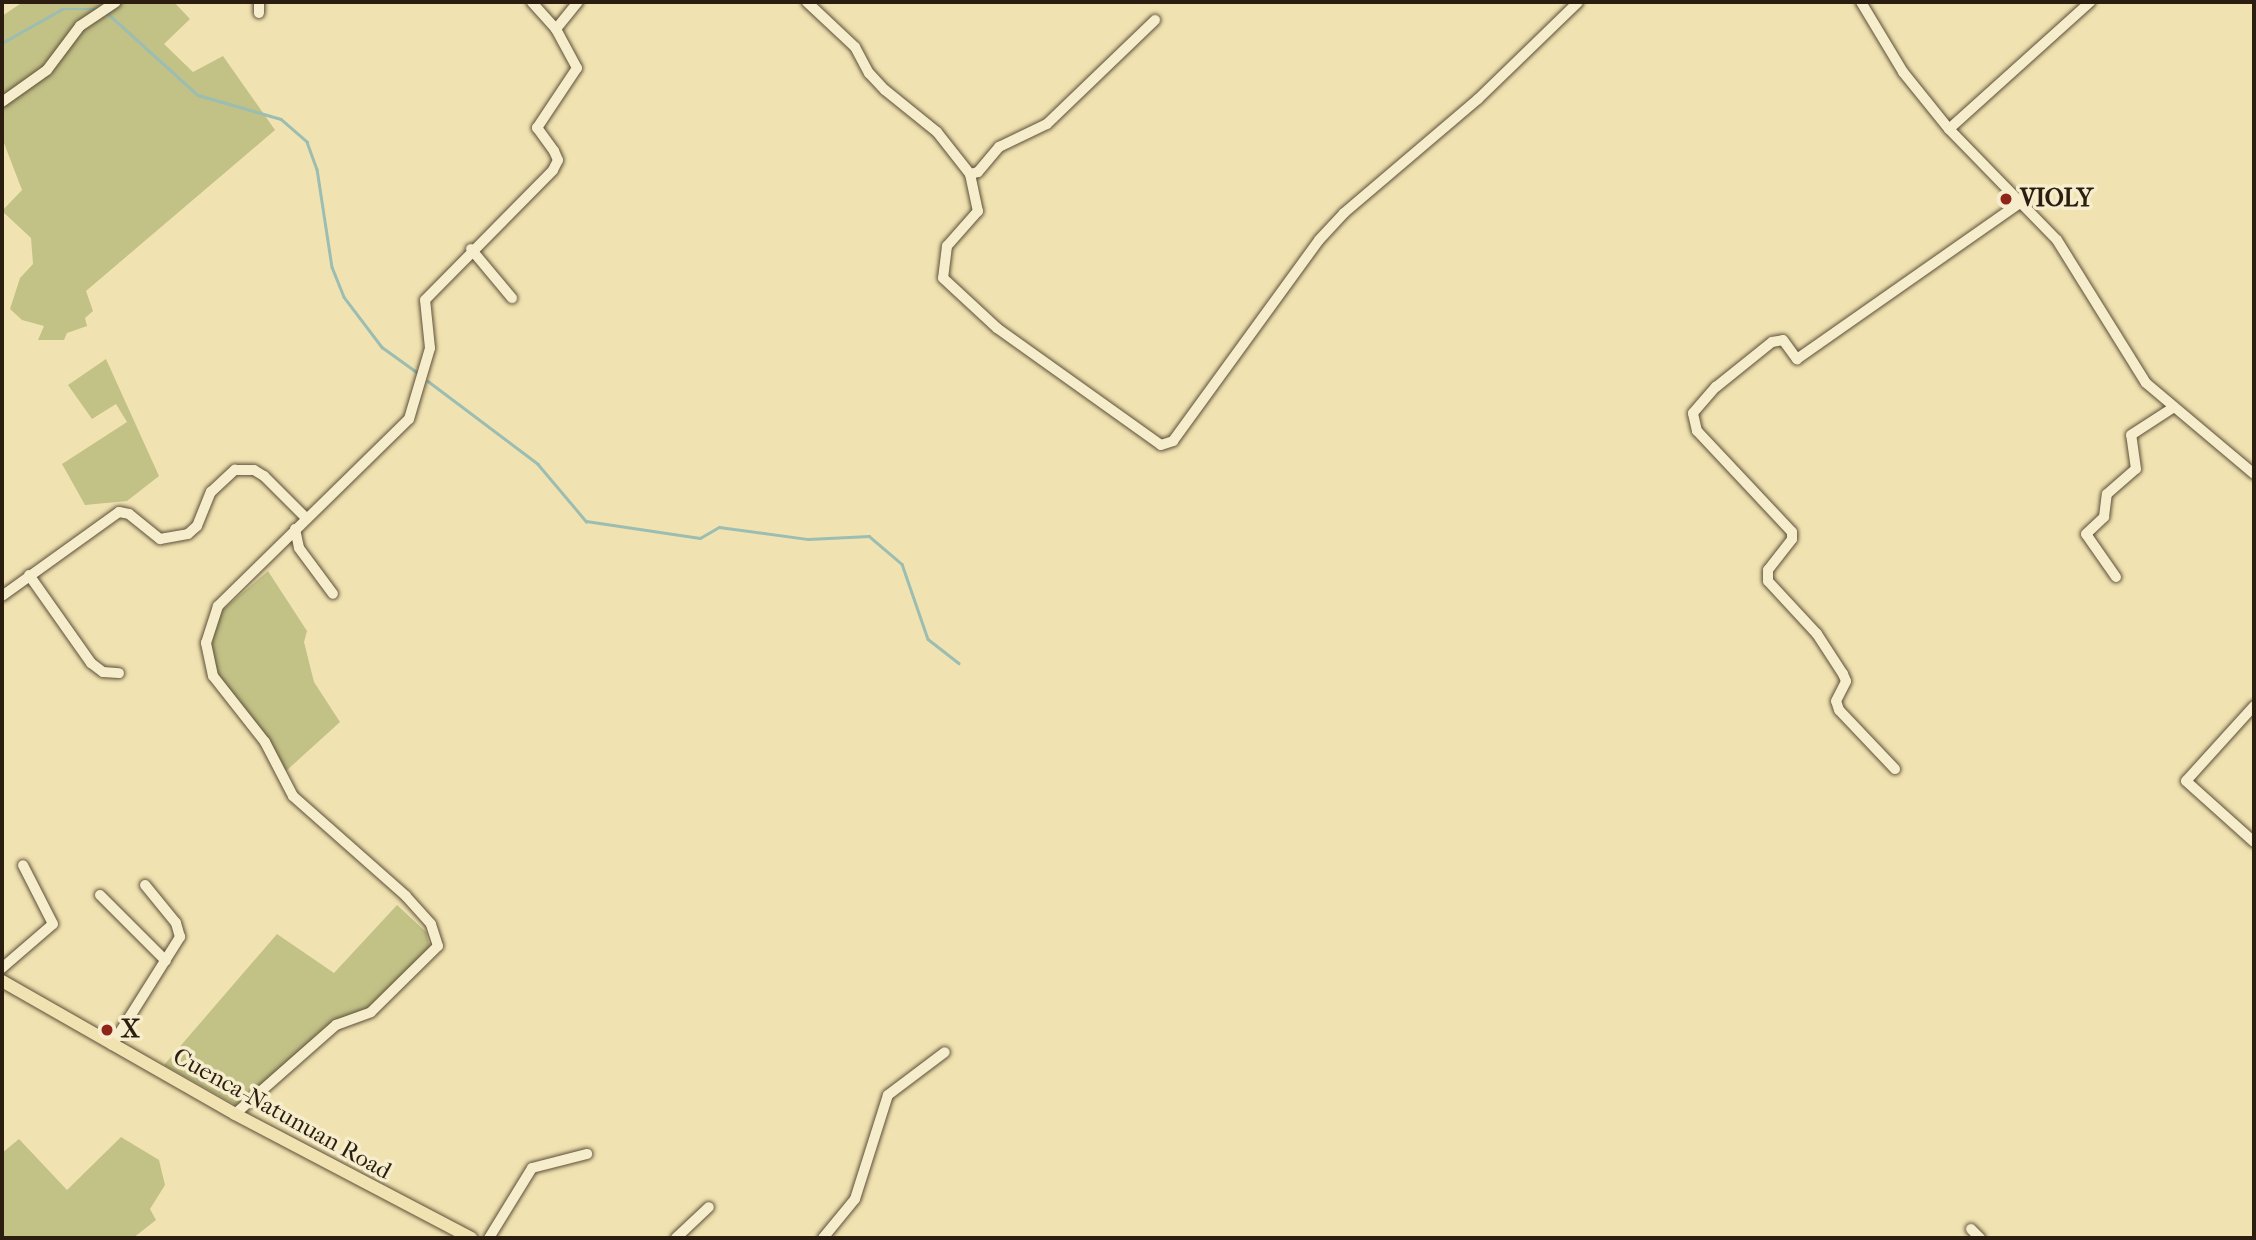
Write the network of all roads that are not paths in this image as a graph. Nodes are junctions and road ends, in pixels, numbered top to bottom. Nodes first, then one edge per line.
1 (116, 2) edge
2 (532, 2) edge
3 (578, 2) edge
4 (807, 2) edge
5 (1578, 2) edge
6 (1861, 2) edge
7 (2090, 2) edge
8 (1155, 20) dead end
9 (556, 29) junction
10 (2, 103) edge
11 (1949, 129) junction
12 (970, 174) junction
13 (2020, 203) junction
14 (471, 249) junction
15 (513, 298) dead end
16 (2171, 409) junction
17 (2254, 474) edge
18 (305, 517) junction
19 (295, 529) junction
20 (29, 575) junction
21 (2116, 577) dead end
22 (333, 594) dead end
23 (2, 596) edge
24 (119, 673) dead end
25 (2254, 706) edge
26 (1895, 769) dead end
27 (2254, 842) edge
28 (23, 865) dead end
29 (145, 885) dead end
30 (100, 895) dead end
31 (166, 961) junction
32 (2, 968) edge
33 (2, 981) edge
34 (112, 1045) junction
35 (945, 1052) dead end
36 (235, 1114) junction
37 (587, 1154) dead end
38 (709, 1207) dead end
39 (1971, 1230) dead end
40 (471, 1238) edge
41 (489, 1238) edge
42 (676, 1238) edge
43 (823, 1238) edge
44 (1980, 1238) edge

1 - 10 street
2 - 9 street
3 - 9 street
4 - 12 street
5 - 12 street
6 - 11 street
7 - 11 street
8 - 12 street
9 - 14 street
11 - 13 street
13 - 16 street
13 - 26 street
14 - 15 street
14 - 18 street
16 - 17 street
16 - 21 street
18 - 19 street
18 - 20 street
19 - 22 street
19 - 36 street
20 - 23 street
20 - 24 street
25 - 27 street
28 - 32 street
29 - 31 street
30 - 31 street
31 - 34 street
33 - 34 main road, Cuenca-Natunuan Road
34 - 36 main road, Cuenca-Natunuan Road
35 - 43 street
36 - 40 main road, Cuenca-Natunuan Road
37 - 41 street
38 - 42 street
39 - 44 street

